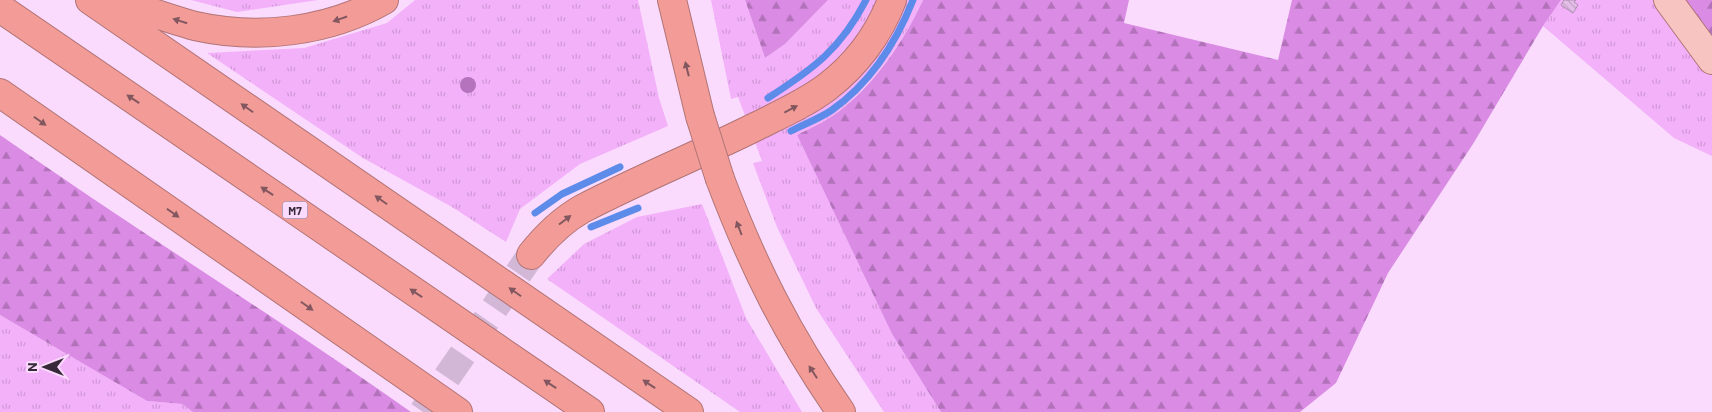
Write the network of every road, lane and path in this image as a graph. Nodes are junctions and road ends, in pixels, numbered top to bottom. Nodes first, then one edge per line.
1 (90, 0) edge
2 (119, 0) edge
3 (384, 0) edge
4 (672, 0) edge
5 (892, 0) edge
6 (1668, 0) edge
7 (0, 8) edge
8 (1712, 60) edge
9 (0, 93) edge
10 (531, 255) tunnel mouth
11 (458, 412) edge
12 (590, 412) edge
13 (689, 412) edge
14 (841, 412) edge

13 -> 1 highway
3 -> 2 highway
14 -> 4 highway, bridge
10 -> 5 highway
6 - 8 main road
12 -> 7 highway, M7
9 -> 11 highway

